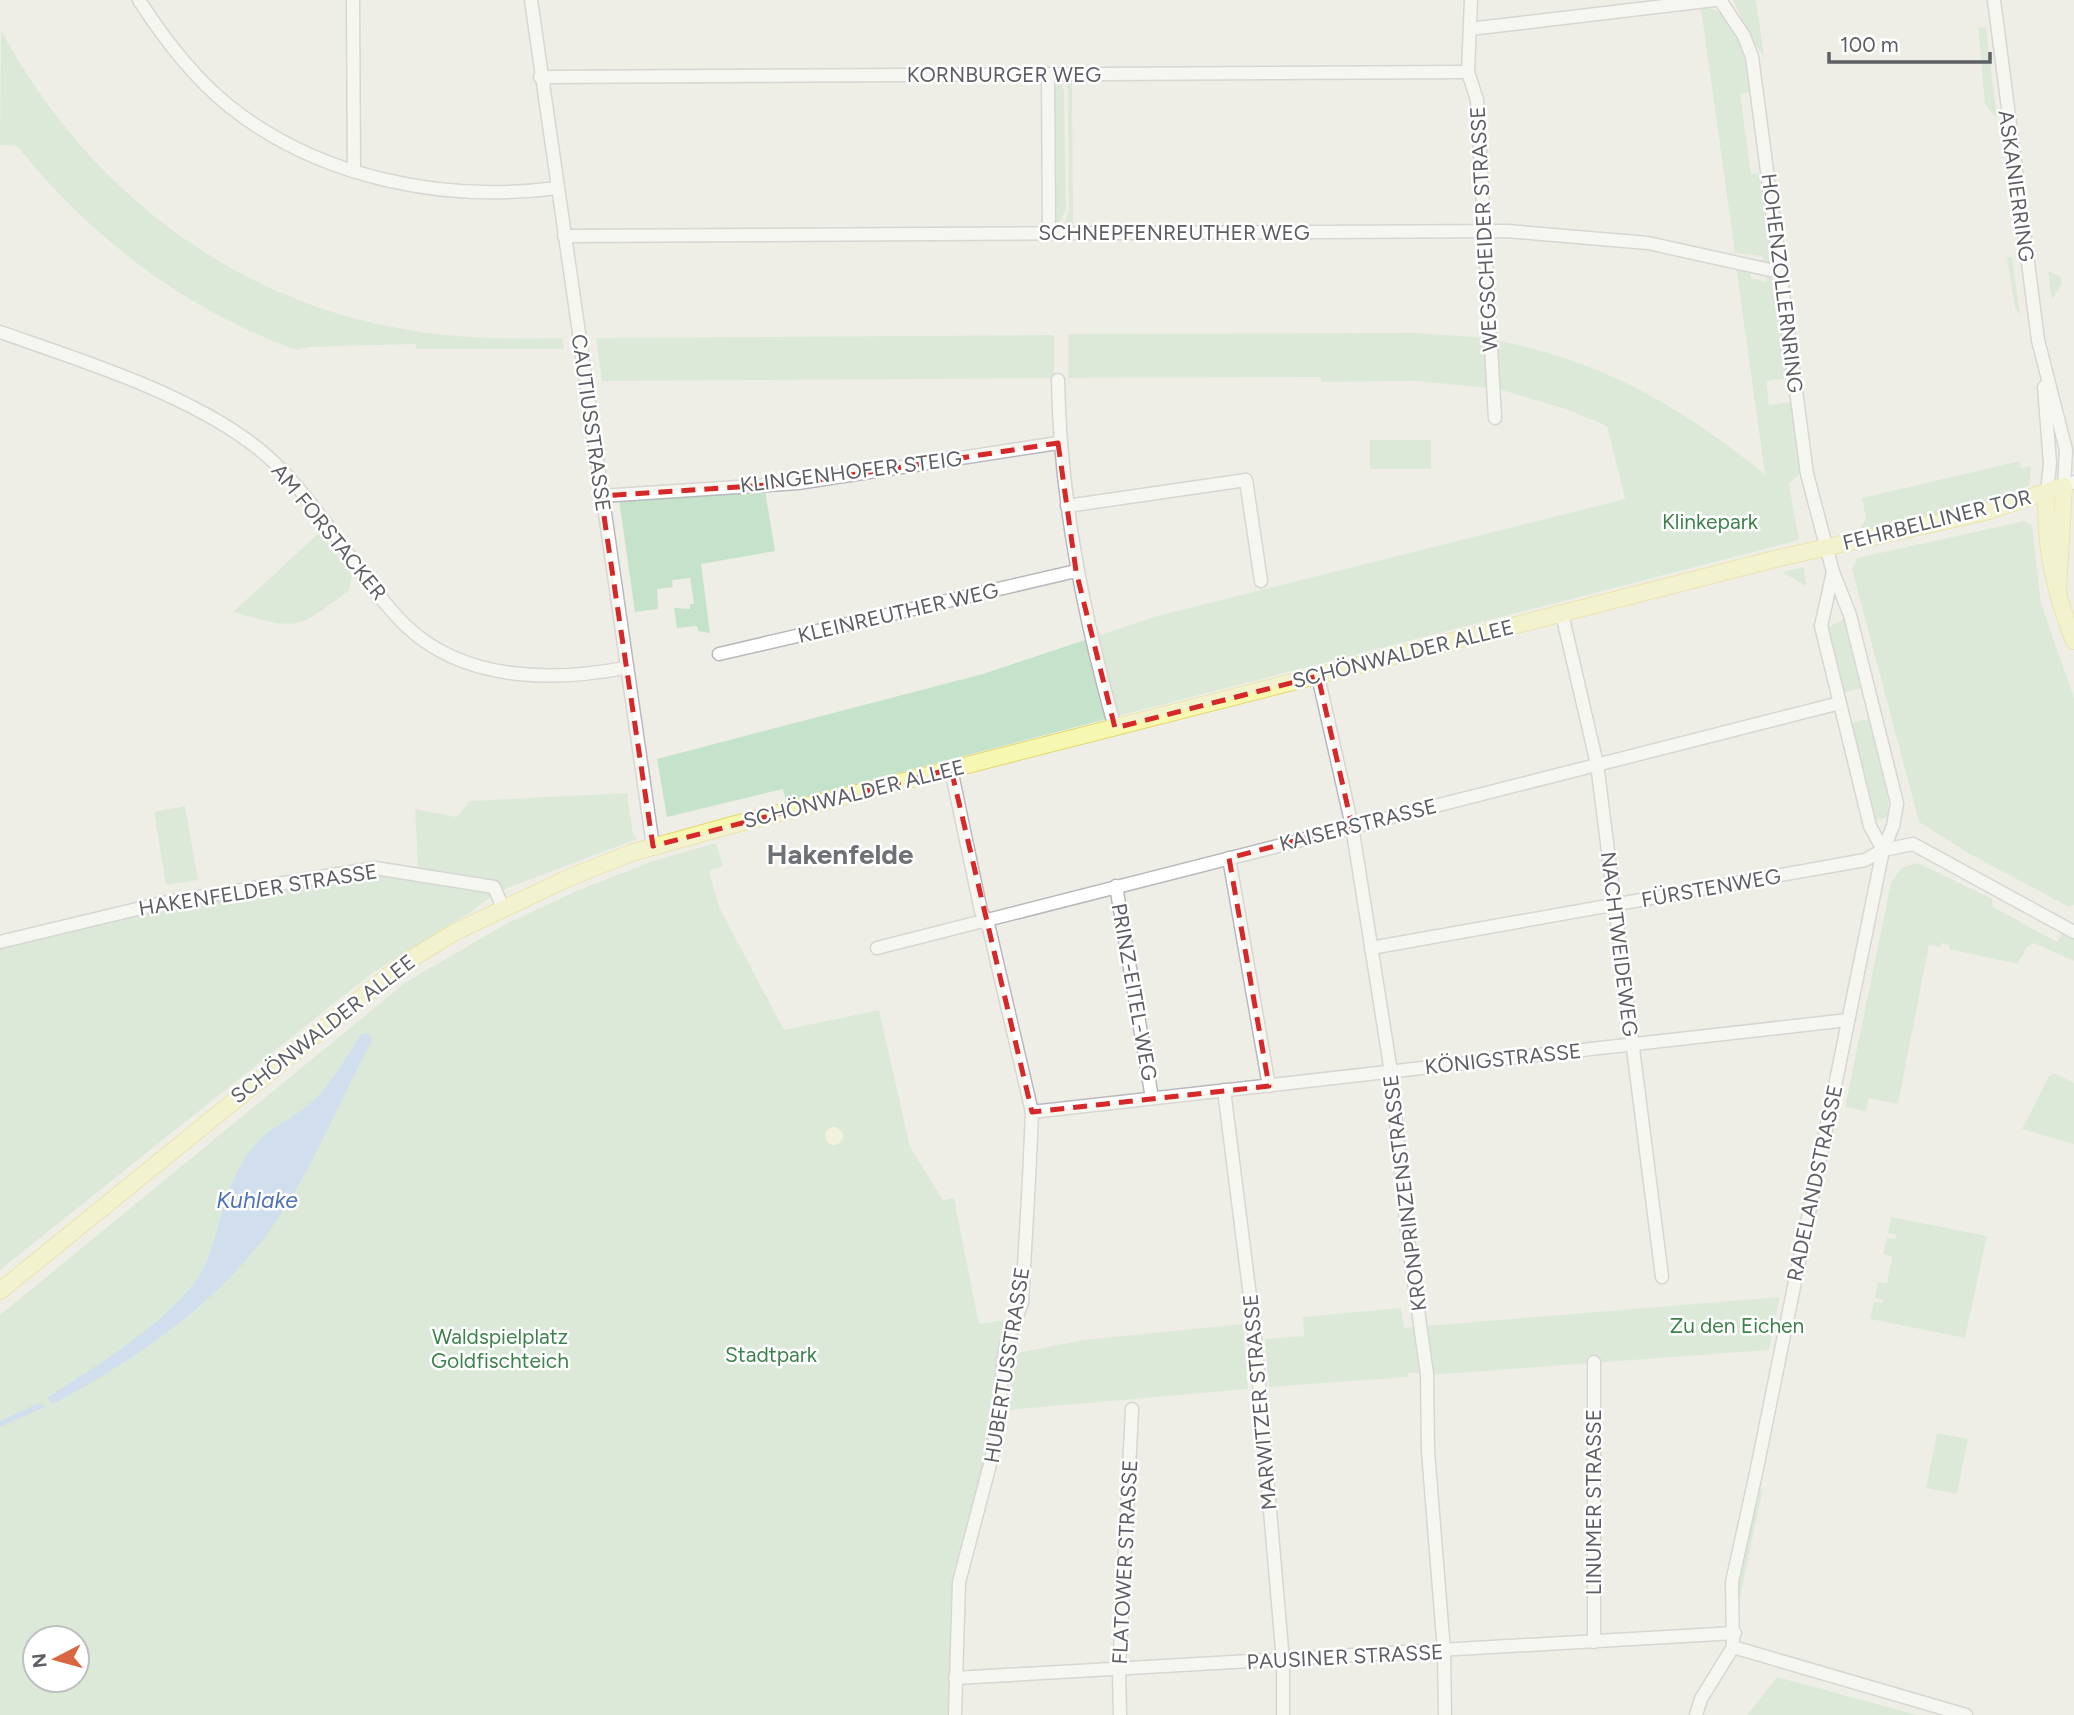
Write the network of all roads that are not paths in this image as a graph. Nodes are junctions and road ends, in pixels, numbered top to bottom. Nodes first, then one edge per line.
1 (139, 0) edge
2 (353, 0) edge
3 (531, 0) edge
4 (1471, 0) edge
5 (1717, 0) edge
6 (1994, 0) edge
7 (1470, 29) junction
8 (1468, 72) junction
9 (1048, 74) junction
10 (540, 77) junction
11 (354, 170) junction
12 (557, 188) junction
13 (1484, 231) junction
14 (1049, 233) junction
15 (565, 236) junction
16 (1780, 269) junction
17 (0, 332) edge
18 (2044, 370) junction
19 (1058, 380) dead end
20 (1495, 418) dead end
21 (1058, 443) junction
22 (2069, 484) edge
23 (2048, 492) junction
24 (601, 495) junction
25 (1067, 506) junction
26 (1827, 547) junction
27 (1076, 571) junction
28 (1833, 572) junction
29 (1261, 581) dead end
30 (2058, 589) junction
31 (1562, 614) junction
32 (2074, 641) edge
33 (719, 654) dead end
34 (625, 668) junction
35 (1318, 676) junction
36 (1840, 703) junction
37 (1115, 728) junction
38 (1597, 764) junction
39 (951, 769) junction
40 (1352, 826) junction
41 (653, 846) junction
42 (1883, 850) junction
43 (1229, 858) junction
44 (1116, 886) junction
45 (1615, 906) junction
46 (503, 908) junction
47 (985, 920) junction
48 (2074, 932) edge
49 (0, 942) edge
50 (877, 948) dead end
51 (1371, 948) junction
52 (1848, 1020) junction
53 (1632, 1044) junction
54 (1391, 1072) junction
55 (1269, 1086) junction
56 (1224, 1090) junction
57 (1152, 1098) junction
58 (1032, 1112) junction
59 (1662, 1277) dead end
60 (0, 1292) edge
61 (1594, 1362) dead end
62 (1132, 1409) dead end
63 (1735, 1633) junction
64 (1594, 1642) junction
65 (1733, 1647) junction
66 (1444, 1651) junction
67 (1283, 1661) junction
68 (1119, 1670) junction
69 (955, 1678) junction
70 (955, 1715) edge
71 (1120, 1715) edge
72 (1283, 1715) edge
73 (1446, 1715) edge
74 (1696, 1715) edge
75 (1966, 1715) edge

1 - 11 street
2 - 11 street
3 - 10 street, CAUTIUSSTRASSE
4 - 7 street, WEGSCHEIDER STRASSE
5 - 7 street
5 - 16 street, HOHENZOLLERNRING
6 - 18 street, ASKANIERRING
7 - 8 street, WEGSCHEIDER STRASSE
8 - 9 street, KORNBURGER WEG
8 - 13 street, WEGSCHEIDER STRASSE
9 - 10 street, KORNBURGER WEG
9 - 14 street
10 - 12 street, CAUTIUSSTRASSE
11 - 12 street
12 - 15 street, CAUTIUSSTRASSE
13 - 14 street, SCHNEPFENREUTHER WEG
13 - 16 street, SCHNEPFENREUTHER WEG
13 - 20 street, WEGSCHEIDER STRASSE
14 - 15 street, SCHNEPFENREUTHER WEG
15 - 24 street, CAUTIUSSTRASSE
16 - 26 street, HOHENZOLLERNRING
17 - 34 street, AM FORSTACKER
18 - 22 street, ASKANIERRING
18 - 23 street, ASKANIERRING
19 - 21 street
21 - 24 street, KLINGENHOFER STEIG
21 - 25 street
22 - 23 main road, FEHRBELLINER TOR
22 - 30 main road, ASKANIERRING
23 - 26 main road, FEHRBELLINER TOR
23 - 30 main road, ASKANIERRING
24 - 34 street, CAUTIUSSTRASSE
25 - 27 street
25 - 29 street
26 - 28 street, HOHENZOLLERNRING
26 - 31 main road, SCHÖNWALDER ALLEE
27 - 33 street, KLEINREUTHER WEG
27 - 37 street
28 - 36 street, HOHENZOLLERNRING
28 - 42 street, HOHENZOLLERNRING
30 - 32 main road, ASKANIERRING
31 - 35 main road, SCHÖNWALDER ALLEE
31 - 38 street, NACHTWEIDEWEG
34 - 41 street, CAUTIUSSTRASSE
35 - 37 main road, SCHÖNWALDER ALLEE
35 - 40 street, KRONPRINZENSTRASSE
36 - 38 street, KAISERSTRASSE
36 - 42 street, HOHENZOLLERNRING
37 - 39 main road, SCHÖNWALDER ALLEE
38 - 40 street, KAISERSTRASSE
38 - 45 street, NACHTWEIDEWEG
39 - 41 main road, SCHÖNWALDER ALLEE
39 - 47 street, HUBERTUSSTRASSE
40 - 43 street, KAISERSTRASSE
40 - 51 street, KRONPRINZENSTRASSE
41 - 46 main road, SCHÖNWALDER ALLEE
42 - 45 street, FÜRSTENWEG
42 - 48 street
42 - 52 street, RADELANDSTRASSE
43 - 44 street, KAISERSTRASSE
43 - 55 street
44 - 47 street, KAISERSTRASSE
44 - 57 street, PRINZ-EITEL-WEG
45 - 51 street, FÜRSTENWEG
45 - 53 street, NACHTWEIDEWEG
46 - 49 street, HAKENFELDER STRASSE
46 - 60 main road, SCHÖNWALDER ALLEE
47 - 50 street, KAISERSTRASSE
47 - 58 street, HUBERTUSSTRASSE
51 - 54 street, KRONPRINZENSTRASSE
52 - 53 street, KÖNIGSTRASSE
52 - 63 street, RADELANDSTRASSE
53 - 54 street, KÖNIGSTRASSE
53 - 59 street, NACHTWEIDEWEG
54 - 55 street, KÖNIGSTRASSE
54 - 66 street, KRONPRINZENSTRASSE
55 - 56 street, KÖNIGSTRASSE
56 - 57 street, KÖNIGSTRASSE
56 - 67 street, MARWITZER STRASSE
57 - 58 street, KÖNIGSTRASSE
58 - 69 street, HUBERTUSSTRASSE
61 - 64 street, LINUMER STRASSE
62 - 68 street, FLATOWER STRASSE
63 - 64 street, PAUSINER STRASSE
63 - 65 street, RADELANDSTRASSE
64 - 66 street, PAUSINER STRASSE
65 - 74 street, RADELANDSTRASSE
65 - 75 street
66 - 67 street, PAUSINER STRASSE
66 - 73 street, KRONPRINZENSTRASSE
67 - 68 street, PAUSINER STRASSE
67 - 72 street, MARWITZER STRASSE
68 - 69 street, PAUSINER STRASSE
68 - 71 street, FLATOWER STRASSE
69 - 70 street, HUBERTUSSTRASSE

